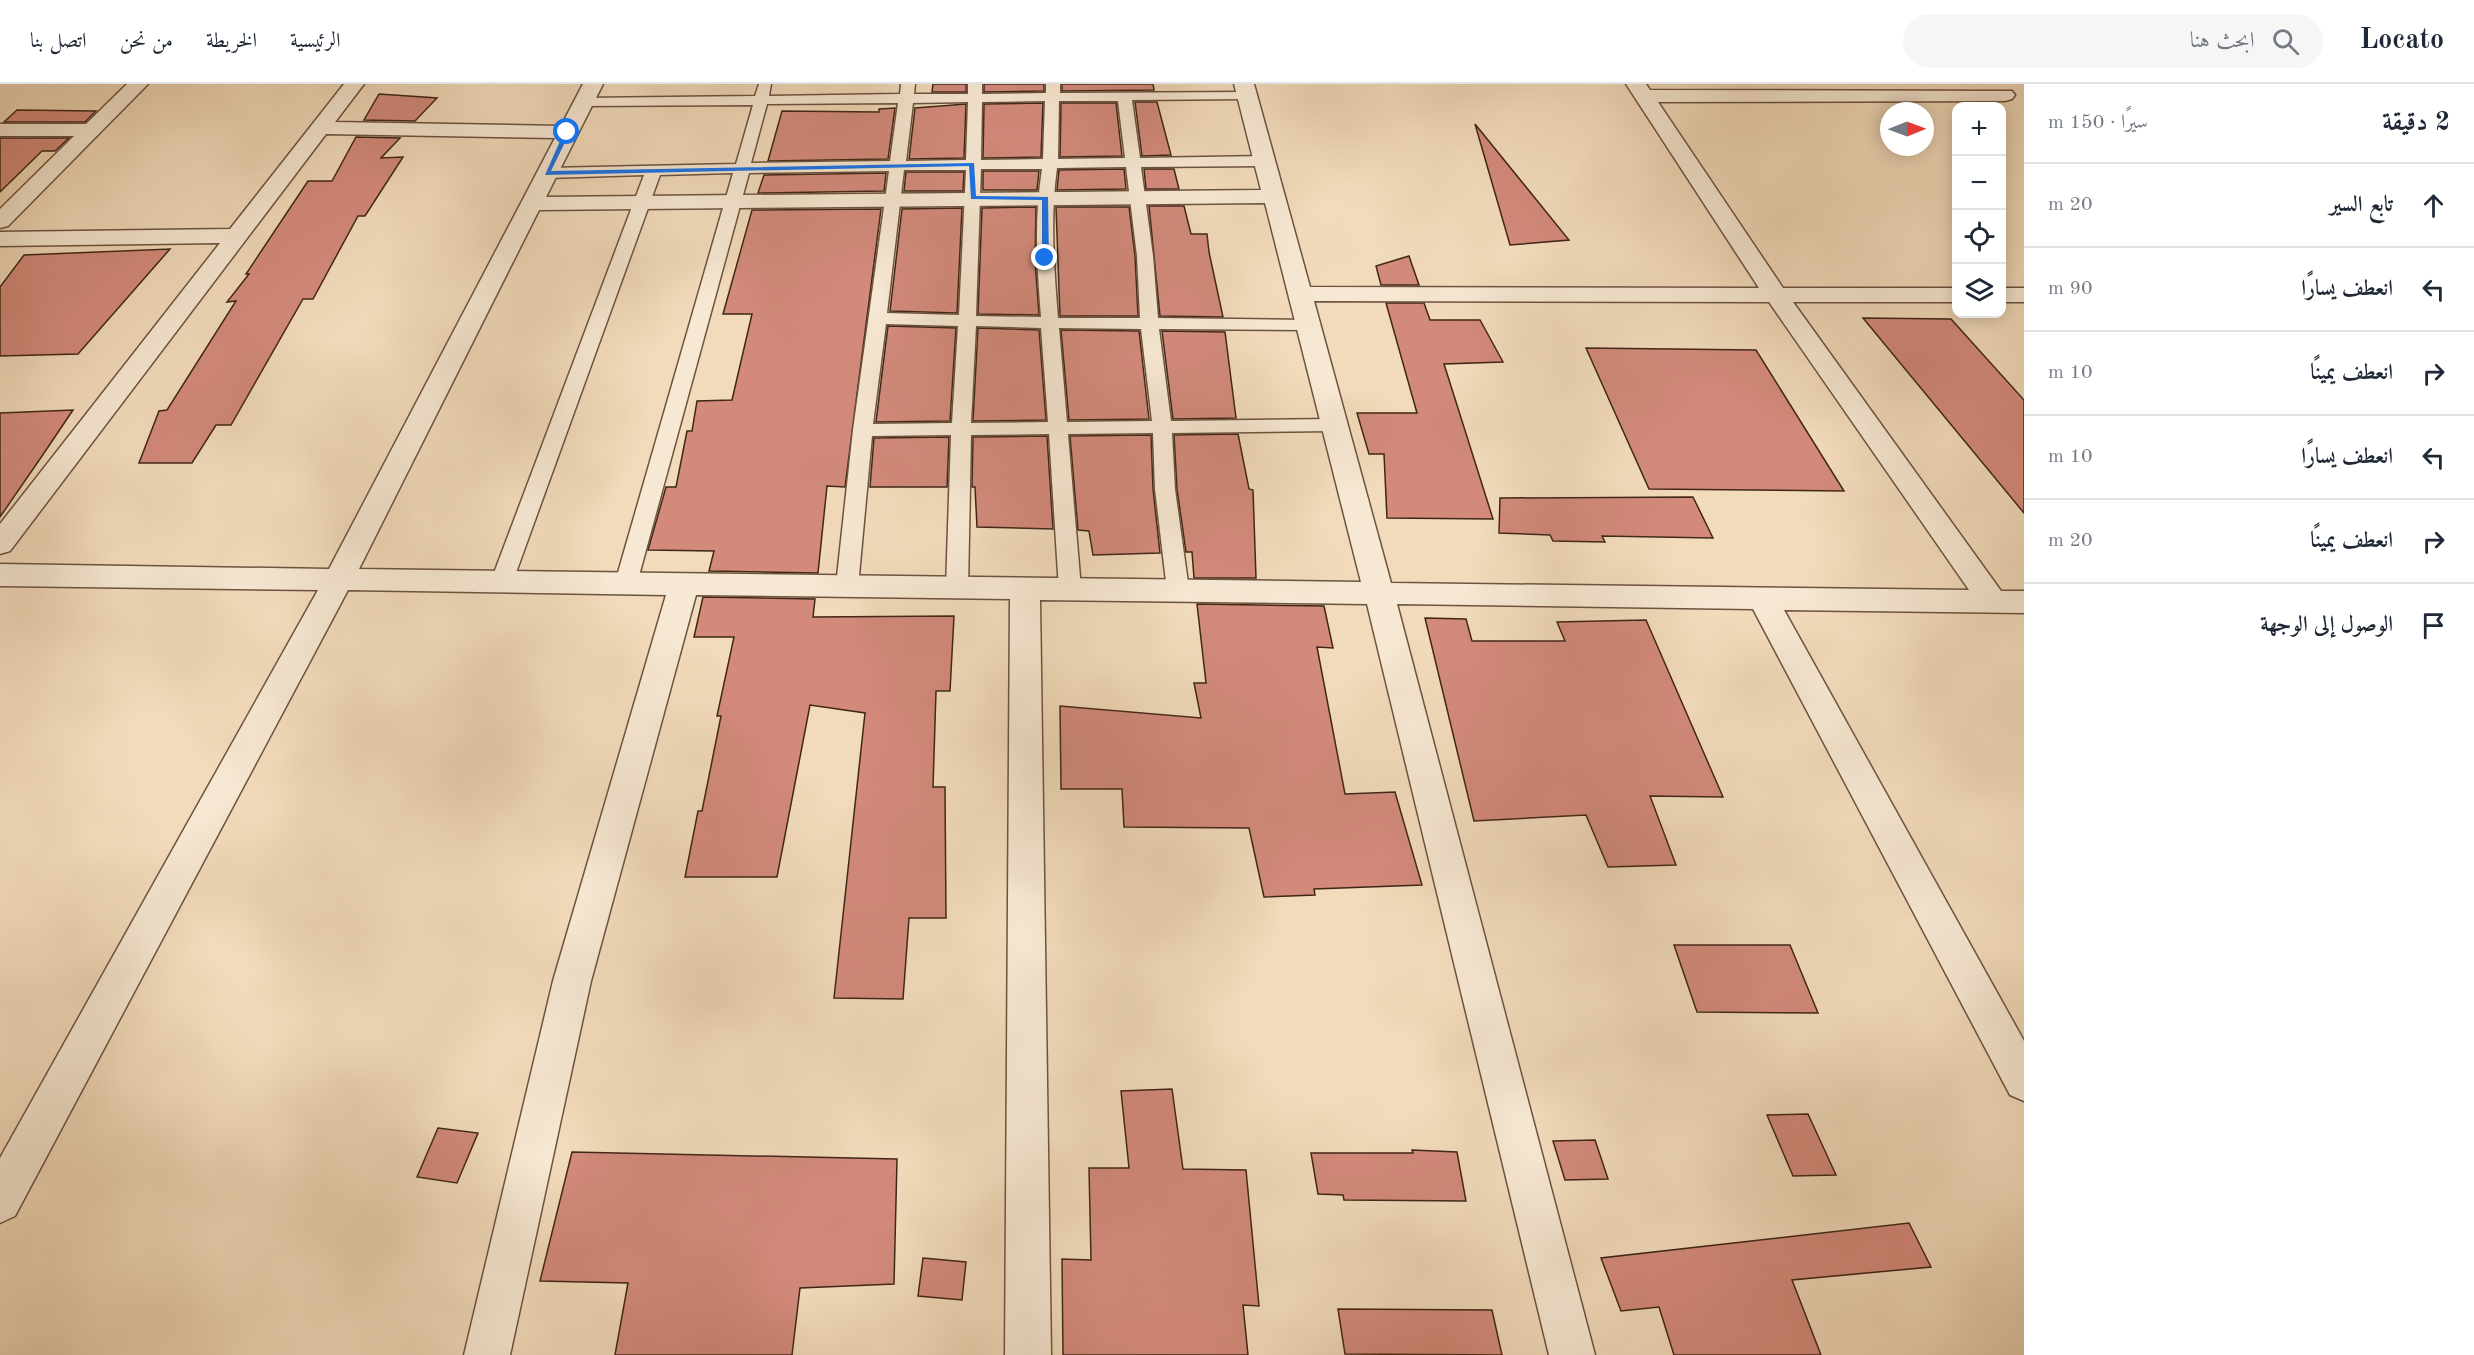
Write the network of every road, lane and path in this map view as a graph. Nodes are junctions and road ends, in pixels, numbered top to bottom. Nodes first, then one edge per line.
1 (138, 84) edge
2 (354, 84) edge
3 (1246, 89) edge
4 (975, 90) edge
5 (1053, 90) edge
6 (1640, 90) edge
7 (907, 91) edge
8 (763, 92) edge
9 (588, 93) edge
10 (1124, 95) junction
11 (2005, 95) edge
12 (320, 128) junction
13 (0, 130) edge
14 (90, 130) junction
15 (567, 132) junction
16 (1266, 161) junction
17 (1133, 162) junction
18 (1050, 163) junction
19 (972, 165) junction
20 (896, 166) junction
21 (742, 168) junction
22 (654, 170) junction
23 (547, 173) junction
24 (1275, 196) junction
25 (1137, 197) junction
26 (973, 198) junction
27 (1045, 198) junction
28 (893, 199) junction
29 (732, 200) junction
30 (642, 202) junction
31 (531, 204) junction
32 (0, 221) edge
33 (237, 236) junction
34 (0, 239) edge
35 (1300, 294) junction
36 (1776, 295) junction
37 (1952, 295) edge
38 (2006, 295) edge
39 (2024, 295) edge
40 (879, 318) junction
41 (966, 320) junction
42 (1051, 323) junction
43 (1149, 324) junction
44 (1308, 325) junction
45 (1332, 425) junction
46 (1162, 427) junction
47 (1058, 428) junction
48 (961, 429) junction
49 (863, 430) junction
50 (0, 544) edge
51 (0, 575) edge
52 (339, 579) junction
53 (502, 581) junction
54 (626, 583) junction
55 (684, 584) junction
56 (847, 586) junction
57 (957, 588) junction
58 (1025, 588) junction
59 (1070, 589) junction
60 (1178, 590) junction
61 (1378, 593) junction
62 (1762, 598) junction
63 (1993, 602) junction
64 (2024, 602) edge
65 (2024, 1081) edge
66 (0, 1201) edge
67 (487, 1355) edge
68 (1028, 1355) edge
69 (1572, 1355) edge

1 - 14 street
2 - 12 street
3 - 10 lane
3 - 16 street
4 - 5 lane
4 - 7 lane
4 - 19 lane
5 - 10 lane
5 - 18 lane
6 - 11 street
6 - 36 street
7 - 8 lane
7 - 20 lane
8 - 9 lane
8 - 21 lane
9 - 15 street
10 - 17 lane
12 - 15 street
12 - 33 street
13 - 14 street
14 - 32 street
15 - 23 street
16 - 17 lane
16 - 24 street
17 - 18 lane
17 - 25 lane
18 - 19 lane
18 - 27 lane
19 - 20 lane
19 - 26 lane
20 - 21 lane
20 - 28 lane
21 - 22 lane
21 - 29 lane
22 - 23 lane
22 - 30 lane
23 - 31 street
24 - 25 street
24 - 35 street
25 - 27 street
25 - 43 lane
26 - 27 street
26 - 28 street
26 - 41 lane
27 - 42 lane
28 - 29 street
28 - 40 lane
29 - 30 street
29 - 54 lane
30 - 31 street
30 - 53 lane
31 - 52 street
33 - 34 street
33 - 50 street
35 - 36 street
35 - 44 street
36 - 37 street
36 - 63 street
38 - 39 street
40 - 41 lane
40 - 49 lane
41 - 42 lane
41 - 48 lane
42 - 43 lane
42 - 47 lane
43 - 44 lane
43 - 46 lane
44 - 45 street
45 - 46 lane
45 - 61 street
46 - 47 lane
46 - 60 lane
47 - 48 lane
47 - 59 lane
48 - 49 lane
48 - 57 lane
49 - 56 lane
51 - 52 street
52 - 53 street
52 - 66 street
53 - 54 street
54 - 55 street
55 - 56 street
55 - 67 street
56 - 57 street
57 - 58 street
58 - 59 street
58 - 68 street
59 - 60 street
60 - 61 street
61 - 62 street
61 - 69 street
62 - 63 street
62 - 65 street
63 - 64 street

